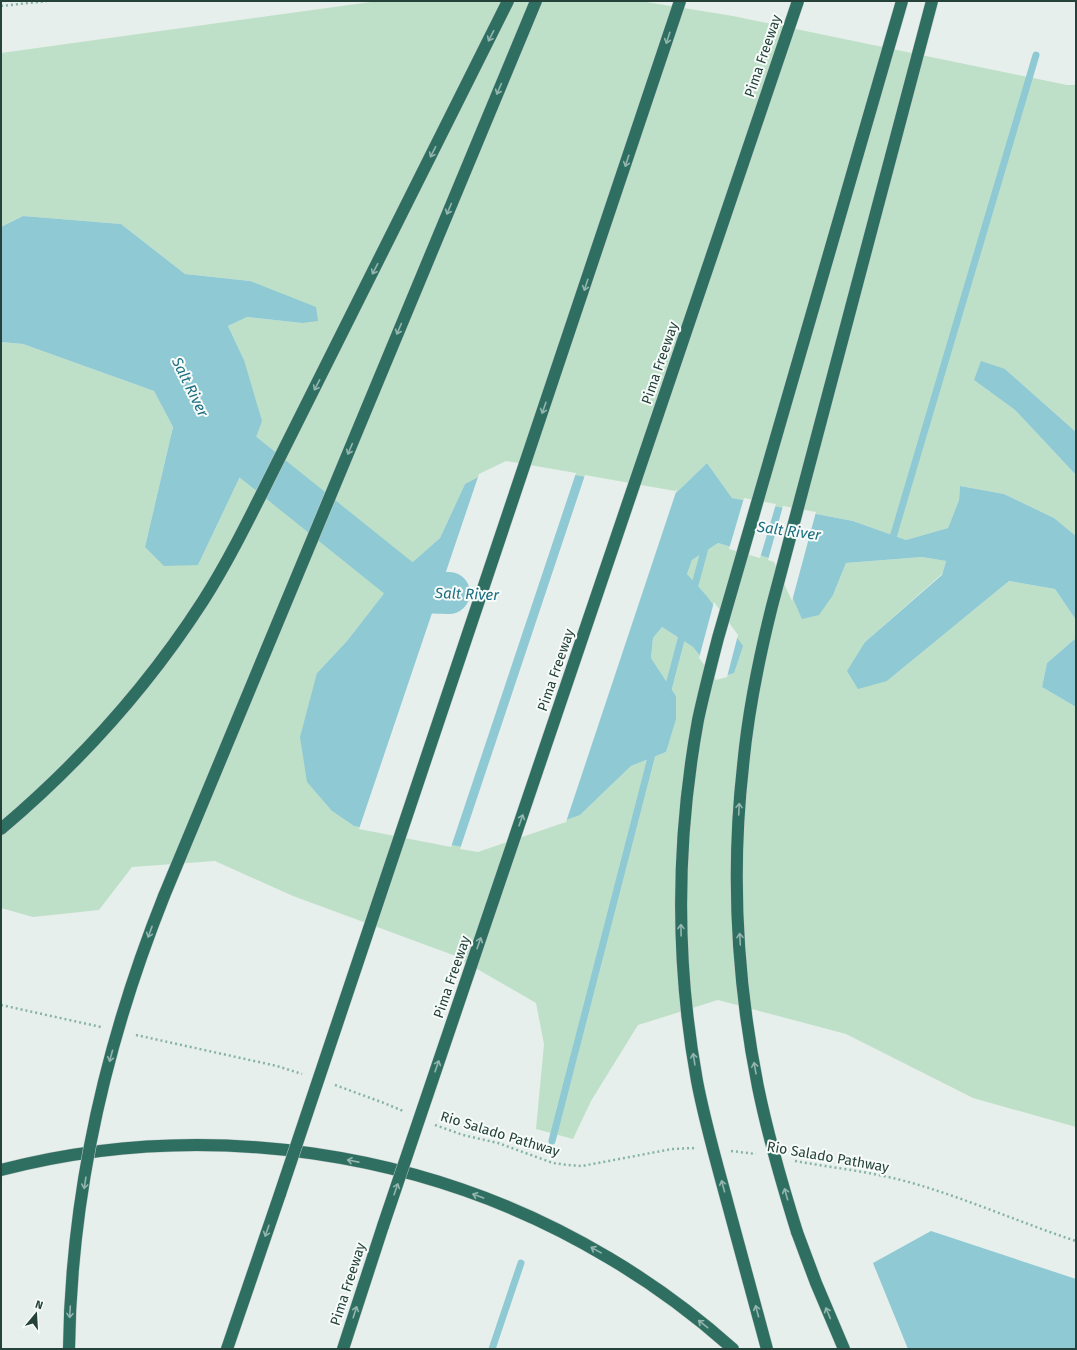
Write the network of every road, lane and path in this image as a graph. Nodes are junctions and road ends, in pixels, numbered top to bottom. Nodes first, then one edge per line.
1 (47, 1) edge
2 (508, 1) edge
3 (536, 1) edge
4 (680, 1) edge
5 (798, 1) edge
6 (902, 1) edge
7 (932, 1) edge
8 (1, 6) edge
9 (1, 829) edge
10 (1, 1005) edge
11 (96, 1026) dead end
12 (133, 1034) dead end
13 (308, 1076) dead end
14 (329, 1083) dead end
15 (409, 1114) dead end
16 (429, 1122) dead end
17 (697, 1148) dead end
18 (725, 1150) dead end
19 (760, 1155) dead end
20 (791, 1160) dead end
21 (1, 1170) edge
22 (1076, 1241) edge
23 (68, 1349) edge
24 (227, 1349) edge
25 (343, 1349) edge
26 (733, 1349) edge
27 (767, 1349) edge
28 (844, 1349) edge

1 - 8 path
2 -> 9 highway
3 -> 23 highway, bridge
4 -> 24 highway, bridge
25 -> 5 highway, Pima Freeway, bridge
27 -> 6 highway, bridge
28 -> 7 highway, bridge
10 - 11 path
12 - 13 path
14 - 15 path
16 - 17 path, Rio Salado Pathway
18 - 19 path, Rio Salado Pathway
20 - 22 path, Rio Salado Pathway
26 -> 21 highway

